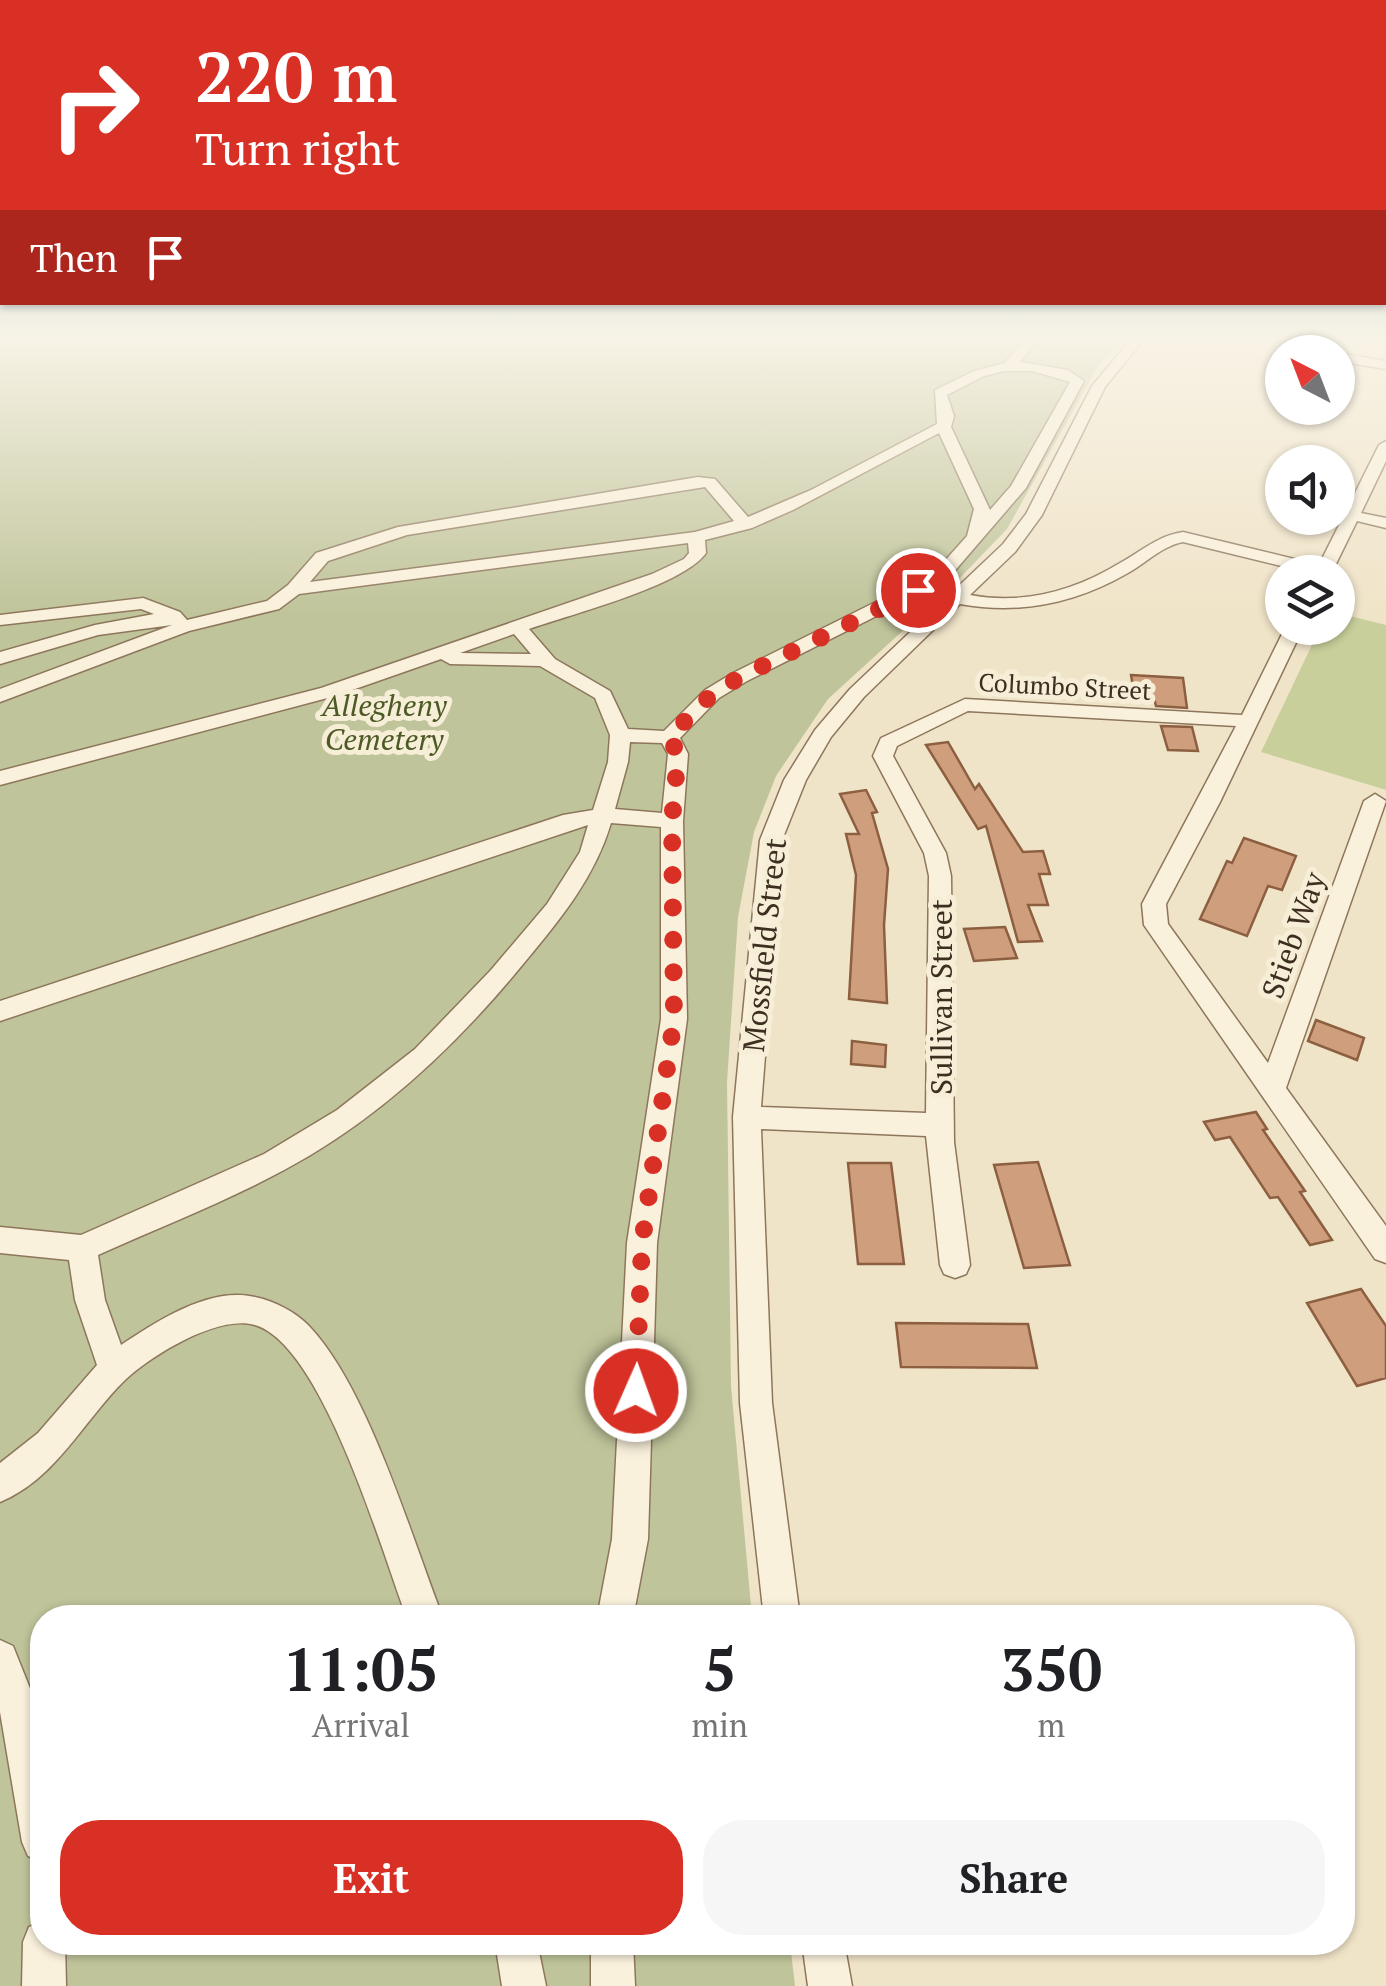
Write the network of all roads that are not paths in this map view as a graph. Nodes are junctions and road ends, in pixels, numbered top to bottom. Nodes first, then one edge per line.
1 (932, 431) edge
2 (946, 431) edge
3 (1050, 431) edge
4 (1076, 431) edge
5 (1386, 444) edge
6 (1381, 465) edge
7 (1355, 514) edge
8 (1355, 516) edge
9 (1386, 523) edge
10 (746, 524) junction
11 (696, 536) junction
12 (973, 542) junction
13 (1265, 557) edge
14 (294, 589) junction
15 (956, 598) junction
16 (0, 620) edge
17 (178, 622) junction
18 (518, 627) junction
19 (1285, 645) edge
20 (0, 658) edge
21 (430, 658) junction
22 (545, 660) junction
23 (0, 696) edge
24 (1246, 721) junction
25 (620, 734) junction
26 (669, 737) junction
27 (888, 742) joint
28 (0, 778) edge
29 (1375, 801) dead end
30 (605, 815) junction
31 (672, 821) junction
32 (0, 1011) edge
33 (1272, 1090) junction
34 (747, 1116) junction
35 (941, 1125) junction
36 (0, 1240) edge
37 (82, 1248) junction
38 (1386, 1250) edge
39 (955, 1265) dead end
40 (114, 1370) junction
41 (0, 1485) edge
42 (419, 1605) edge
43 (617, 1605) edge
44 (780, 1605) edge
45 (0, 1659) edge
46 (30, 1774) edge
47 (44, 1955) edge
48 (518, 1955) edge
49 (612, 1955) edge
50 (825, 1955) edge
51 (44, 1986) edge
52 (524, 1986) edge
53 (613, 1986) edge
54 (830, 1986) edge

1 - 10 street
2 - 12 street
3 - 12 street
4 - 15 street, Mossfield Street
5 - 6 street
6 - 7 street
8 - 9 street
10 - 11 street
10 - 14 street
11 - 14 street
11 - 18 street
12 - 26 street
13 - 15 street
14 - 17 street
15 - 34 street, Mossfield Street
16 - 17 street
17 - 20 street
17 - 23 street
18 - 21 street
18 - 22 street
19 - 24 street
21 - 22 street
21 - 28 street
22 - 25 street
24 - 27 street, Columbo Street
24 - 33 street
25 - 26 street
25 - 30 street
26 - 31 street
27 - 35 street, Sullivan Street
29 - 33 street, Stieb Way
30 - 31 street
30 - 32 street
30 - 37 street
31 - 43 street
33 - 38 street
34 - 35 street
34 - 44 street, Mossfield Street
35 - 39 street, Sullivan Street
36 - 37 street
37 - 40 street
40 - 41 street
40 - 42 street
45 - 46 street
47 - 51 street
48 - 52 street
49 - 53 street
50 - 54 street

